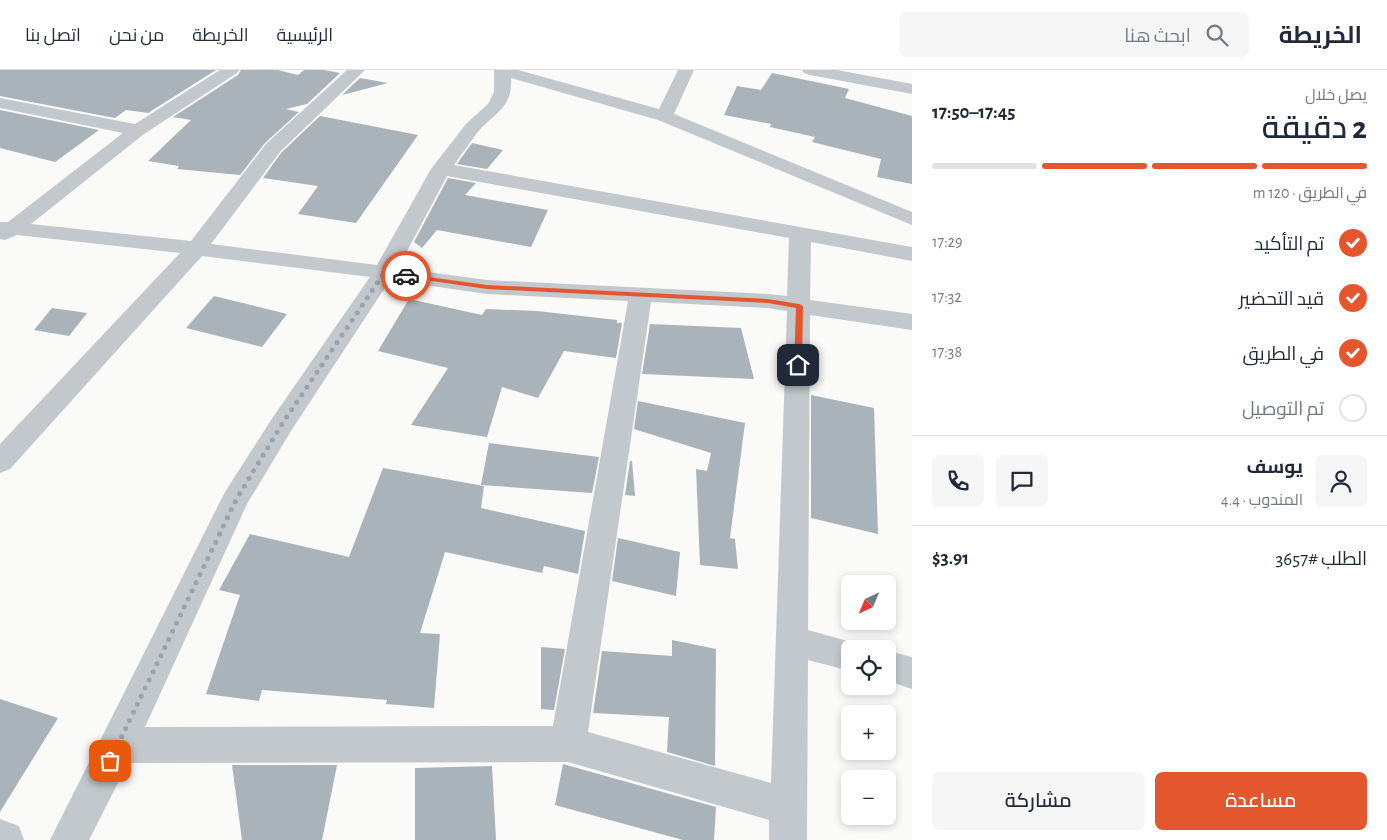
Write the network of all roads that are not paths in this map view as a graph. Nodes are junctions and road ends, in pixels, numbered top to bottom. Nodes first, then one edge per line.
1 (231, 70) edge
2 (358, 70) edge
3 (686, 70) edge
4 (810, 70) edge
5 (503, 71) edge
6 (912, 89) edge
7 (0, 104) edge
8 (664, 116) junction
9 (138, 130) junction
10 (441, 169) junction
11 (912, 219) edge
12 (4, 231) edge
13 (800, 234) junction
14 (197, 248) junction
15 (912, 254) edge
16 (384, 273) junction
17 (640, 296) junction
18 (799, 306) junction
19 (912, 322) edge
20 (0, 462) edge
21 (791, 640) junction
22 (841, 654) edge
23 (896, 668) edge
24 (912, 673) edge
25 (568, 744) junction
26 (118, 745) junction
27 (789, 823) edge
28 (0, 838) edge
29 (4, 840) edge
30 (69, 840) edge

1 - 9 street
2 - 14 street
3 - 8 street
4 - 6 street
5 - 8 street
5 - 10 street
7 - 9 street
8 - 11 street
9 - 12 street
10 - 13 street
10 - 16 street
12 - 14 street
13 - 15 street
13 - 18 street
14 - 16 street
14 - 20 street
16 - 17 street
16 - 26 street
17 - 18 street
17 - 25 street
18 - 19 street
18 - 21 street
21 - 22 street
21 - 27 street
23 - 24 street
25 - 26 street
25 - 27 street
26 - 30 street
28 - 29 street

